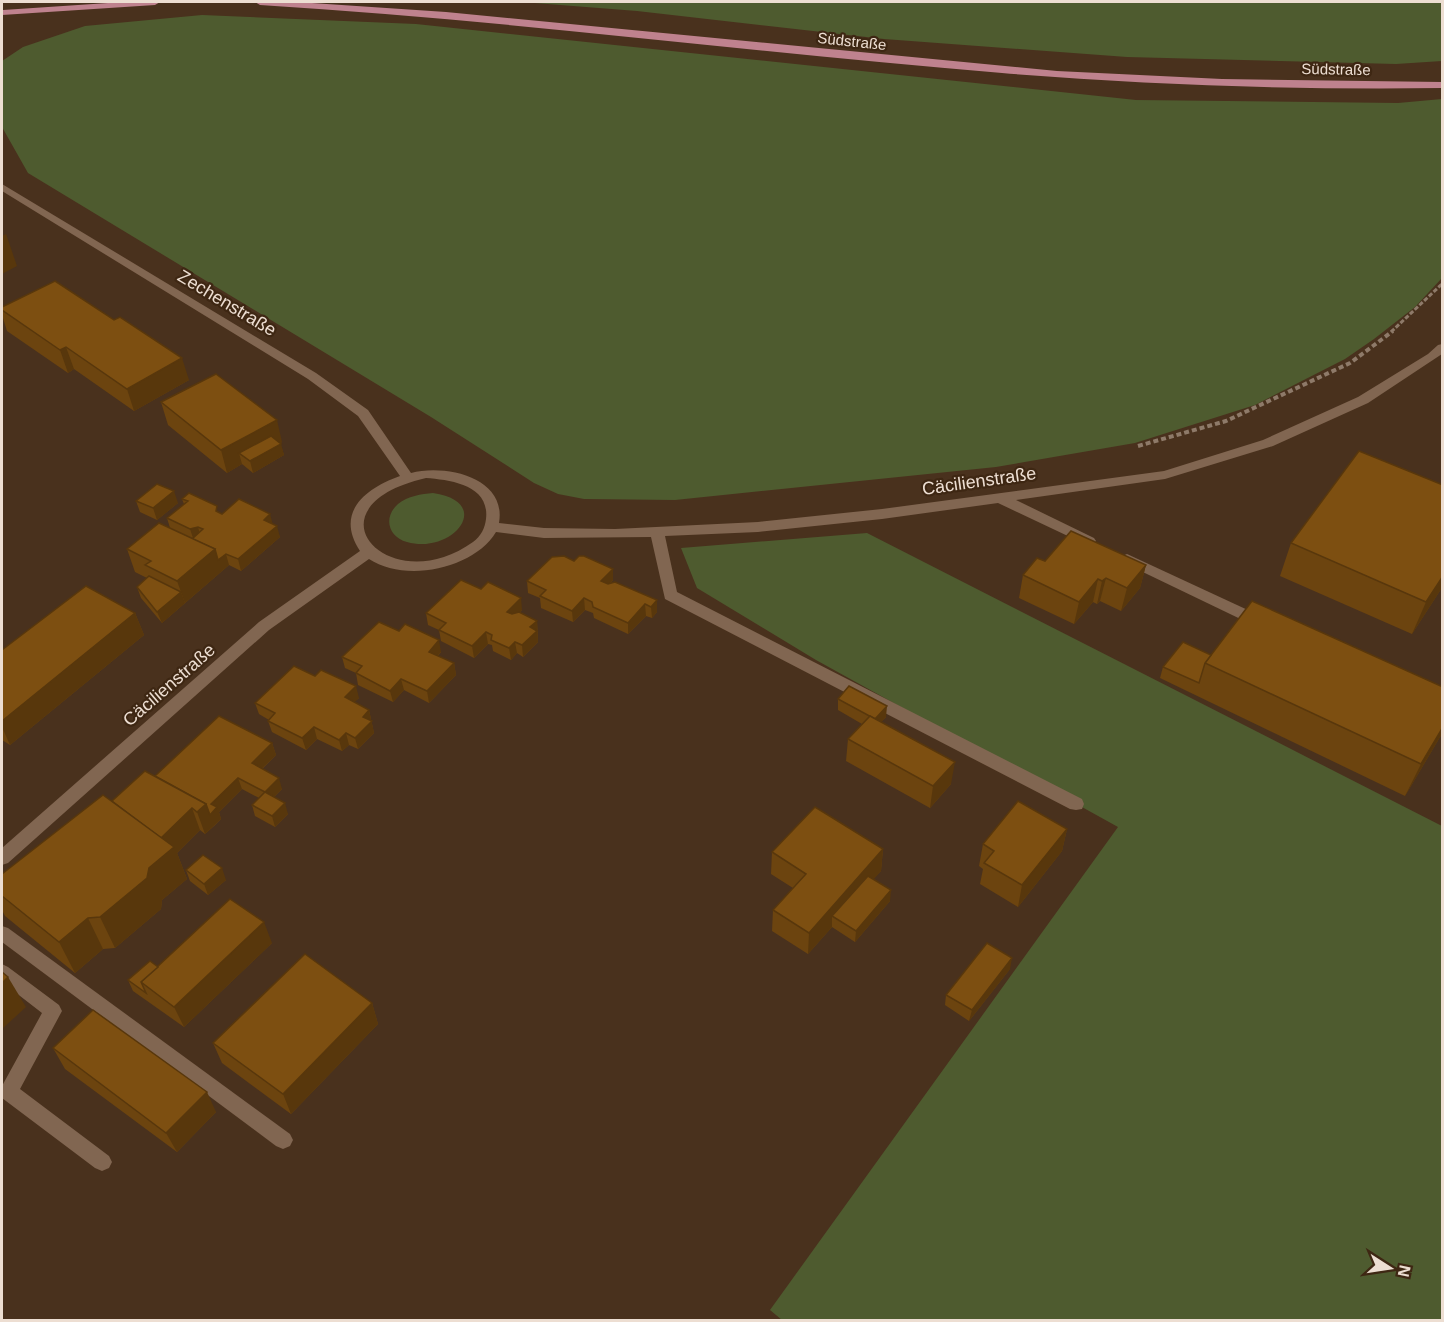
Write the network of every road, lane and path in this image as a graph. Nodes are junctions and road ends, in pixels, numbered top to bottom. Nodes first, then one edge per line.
1 (12, 2) edge
2 (155, 2) edge
3 (260, 2) edge
4 (2, 14) edge
5 (1443, 85) edge
6 (2, 187) edge
7 (1443, 284) edge
8 (1443, 348) edge
9 (1132, 448) dead end
10 (408, 478) junction
11 (1000, 498) junction
12 (492, 527) junction
13 (657, 532) junction
14 (369, 551) junction
15 (1276, 630) edge
16 (1076, 804) dead end
17 (2, 858) edge
18 (2, 933) edge
19 (2, 972) edge
20 (283, 1140) dead end
21 (102, 1162) dead end

1 - 4 main road
2 - 4 main road
3 - 5 main road, Südstraße
6 - 10 street, Zechenstraße
7 - 9 path
8 - 11 street, Cäcilienstraße
10 - 12 street
10 - 14 street
11 - 13 street, Cäcilienstraße
11 - 15 street
12 - 13 street, Cäcilienstraße
12 - 14 street
13 - 16 street
14 - 17 street, Cäcilienstraße
18 - 20 street
19 - 21 street

